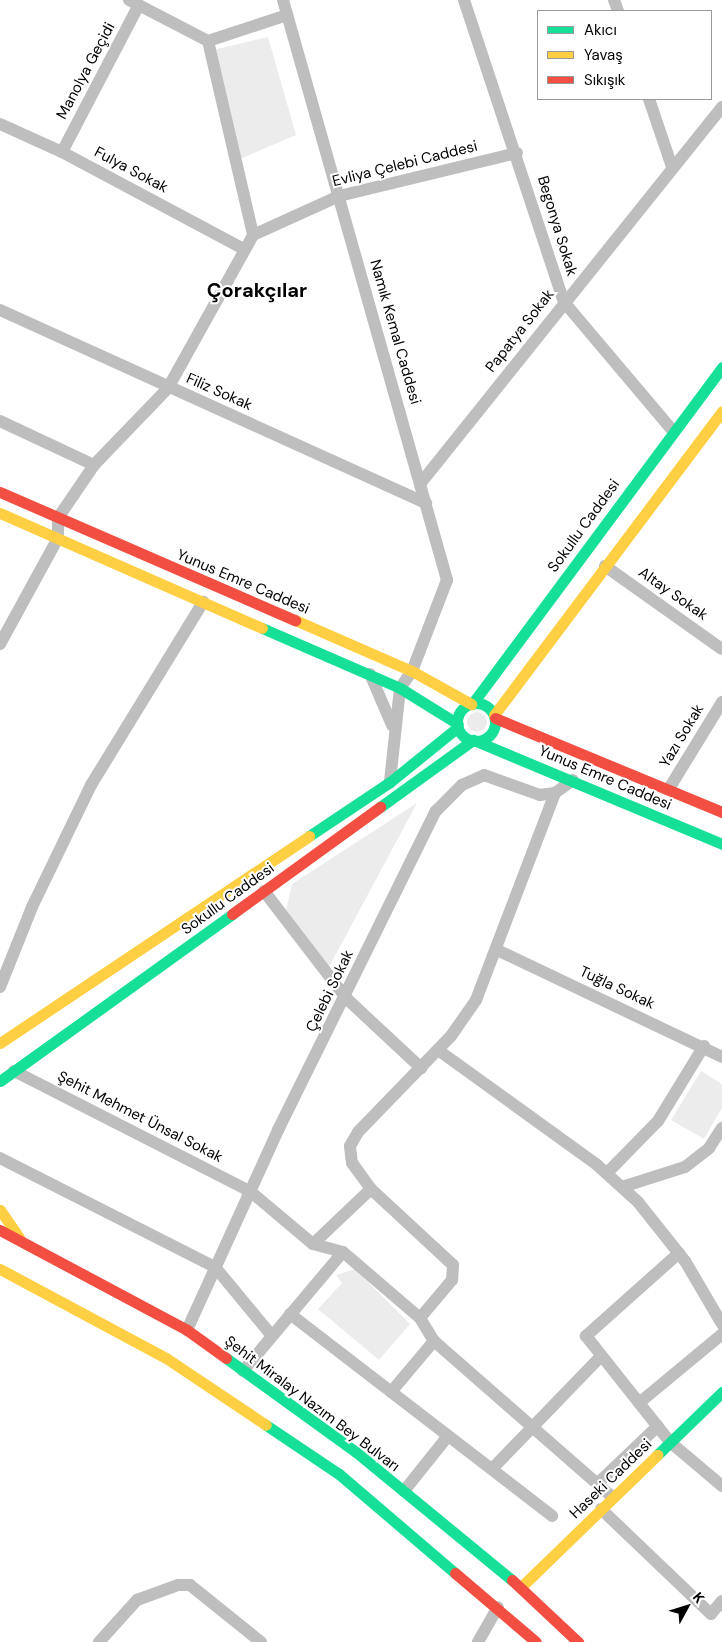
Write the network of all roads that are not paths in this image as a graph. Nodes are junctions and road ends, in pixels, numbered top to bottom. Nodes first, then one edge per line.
1 (283, 0) edge
2 (464, 0) edge
3 (134, 3) edge
4 (287, 15) junction
5 (208, 41) junction
6 (649, 100) edge
7 (722, 107) edge
8 (0, 124) edge
9 (62, 152) junction
10 (518, 153) junction
11 (672, 167) junction
12 (340, 196) junction
13 (253, 235) junction
14 (244, 249) junction
15 (564, 302) junction
16 (0, 310) edge
17 (722, 367) edge
18 (168, 388) junction
19 (722, 411) edge
20 (0, 421) edge
21 (673, 431) junction
22 (94, 465) junction
23 (420, 484) junction
24 (0, 492) edge
25 (426, 503) junction
26 (0, 513) edge
27 (58, 518) junction
28 (58, 538) junction
29 (605, 566) junction
30 (204, 602) junction
31 (0, 644) edge
32 (722, 649) edge
33 (412, 671) junction
34 (370, 674) junction
35 (400, 688) junction
36 (722, 702) edge
37 (471, 704) junction
38 (494, 717) junction
39 (458, 725) junction
40 (394, 731) junction
41 (475, 740) junction
42 (573, 780) junction
43 (390, 782) junction
44 (670, 787) junction
45 (555, 793) junction
46 (722, 812) edge
47 (722, 844) edge
48 (264, 891) junction
49 (497, 950) junction
50 (0, 987) edge
51 (346, 998) junction
52 (0, 1043) edge
53 (704, 1046) junction
54 (438, 1050) junction
55 (722, 1057) edge
56 (421, 1068) junction
57 (14, 1071) junction
58 (0, 1081) edge
59 (722, 1128) edge
60 (0, 1158) edge
61 (607, 1173) junction
62 (371, 1188) junction
63 (622, 1188) junction
64 (251, 1192) junction
65 (0, 1210) edge
66 (0, 1230) edge
67 (23, 1242) junction
68 (313, 1244) junction
69 (343, 1252) junction
70 (679, 1253) junction
71 (215, 1267) junction
72 (1, 1270) edge
73 (290, 1314) junction
74 (420, 1318) junction
75 (722, 1324) edge
76 (187, 1330) junction
77 (722, 1334) edge
78 (272, 1336) junction
79 (434, 1342) junction
80 (601, 1356) junction
81 (243, 1371) junction
82 (391, 1392) junction
83 (722, 1392) edge
84 (639, 1403) junction
85 (530, 1426) junction
86 (658, 1426) junction
87 (448, 1436) junction
88 (670, 1442) junction
89 (492, 1469) junction
90 (597, 1484) junction
91 (722, 1486) edge
92 (404, 1491) junction
93 (612, 1498) junction
94 (601, 1509) junction
95 (552, 1516) dead end
96 (521, 1587) junction
97 (722, 1601) edge
98 (498, 1607) junction
99 (99, 1642) edge
100 (261, 1642) edge
101 (478, 1642) edge
102 (536, 1642) edge
103 (578, 1642) edge

1 - 4 street, Namık Kemal Caddesi
2 - 10 street, Begonya Sokak
3 - 5 street
3 - 9 street, Manolya Geçidi
4 - 5 street
4 - 12 street, Namık Kemal Caddesi
5 - 13 street
6 - 11 street
7 - 11 street, Papatya Sokak
8 - 9 street, Fulya Sokak
9 - 14 street, Fulya Sokak
10 - 12 street, Evliya Çelebi Caddesi
10 - 15 street, Begonya Sokak
11 - 15 street, Papatya Sokak
12 - 13 street, Evliya Çelebi Caddesi
12 - 23 street, Namık Kemal Caddesi
13 - 14 street
14 - 18 street
15 - 21 street, Begonya Sokak
15 - 23 street, Papatya Sokak
16 - 18 street, Filiz Sokak
17 - 21 main road, Sokullu Caddesi
18 - 22 street
18 - 25 street, Filiz Sokak
19 - 29 main road
20 - 22 street
21 - 37 main road, Sokullu Caddesi
22 - 27 street
23 - 25 street, Namık Kemal Caddesi
24 - 27 main road, Yunus Emre Caddesi
25 - 33 street, Namık Kemal Caddesi
26 - 28 main road
27 - 28 street
27 - 33 main road, Yunus Emre Caddesi
28 - 30 main road
28 - 31 street
29 - 32 street, Altay Sokak
29 - 38 main road
30 - 34 main road
30 - 50 street
33 - 35 street, Namık Kemal Caddesi
33 - 37 main road, Yunus Emre Caddesi
34 - 35 main road
34 - 40 street
35 - 39 main road
35 - 40 street
36 - 44 street, Yazı Sokak
37 - 38 main road
37 - 39 main road
38 - 41 main road
38 - 44 main road, Yunus Emre Caddesi
39 - 41 main road
39 - 43 main road, Sokullu Caddesi
40 - 43 street
41 - 42 main road, Yunus Emre Caddesi
41 - 48 main road, Sokullu Caddesi
42 - 45 street
42 - 47 main road, Yunus Emre Caddesi
43 - 52 main road, Sokullu Caddesi
44 - 46 main road, Yunus Emre Caddesi
45 - 49 street
45 - 51 street, Çelebi Sokak
48 - 51 street
48 - 57 main road, Sokullu Caddesi
49 - 53 street, Tuğla Sokak
49 - 54 street
51 - 56 street
51 - 64 street, Çelebi Sokak
53 - 55 street, Tuğla Sokak
53 - 61 street
54 - 56 street
54 - 61 street
56 - 62 street
57 - 58 main road, Sokullu Caddesi
57 - 64 street, Şehit Mehmet Ünsal Sokak
59 - 63 street
60 - 71 street
61 - 63 street
62 - 68 street
62 - 74 street
63 - 70 street
64 - 68 street, Şehit Mehmet Ünsal Sokak
64 - 71 street, Çelebi Sokak
65 - 67 main road
66 - 67 main road, Şehit Miralay Nazım Bey Bulvarı
67 - 76 main road, Şehit Miralay Nazım Bey Bulvarı
68 - 69 street
69 - 73 street
69 - 74 street
70 - 75 street
70 - 80 street
71 - 76 street, Çelebi Sokak
71 - 78 street
72 - 98 main road
73 - 78 street
73 - 82 street
74 - 79 street
76 - 81 main road, Şehit Miralay Nazım Bey Bulvarı
77 - 84 street
78 - 81 street
79 - 82 street
79 - 85 street
80 - 84 street
80 - 85 street
81 - 92 main road, Şehit Miralay Nazım Bey Bulvarı
82 - 87 street
83 - 88 main road, Haseki Caddesi
84 - 86 street
85 - 89 street
85 - 90 street
86 - 88 street
86 - 90 street
87 - 89 street
87 - 92 street
88 - 91 street
88 - 93 main road, Haseki Caddesi
89 - 95 street
90 - 93 street
92 - 96 main road, Şehit Miralay Nazım Bey Bulvarı
93 - 94 main road, Haseki Caddesi
94 - 96 main road, Haseki Caddesi
94 - 97 street
96 - 103 main road, Şehit Miralay Nazım Bey Bulvarı
98 - 101 street
98 - 102 main road
99 - 100 street

